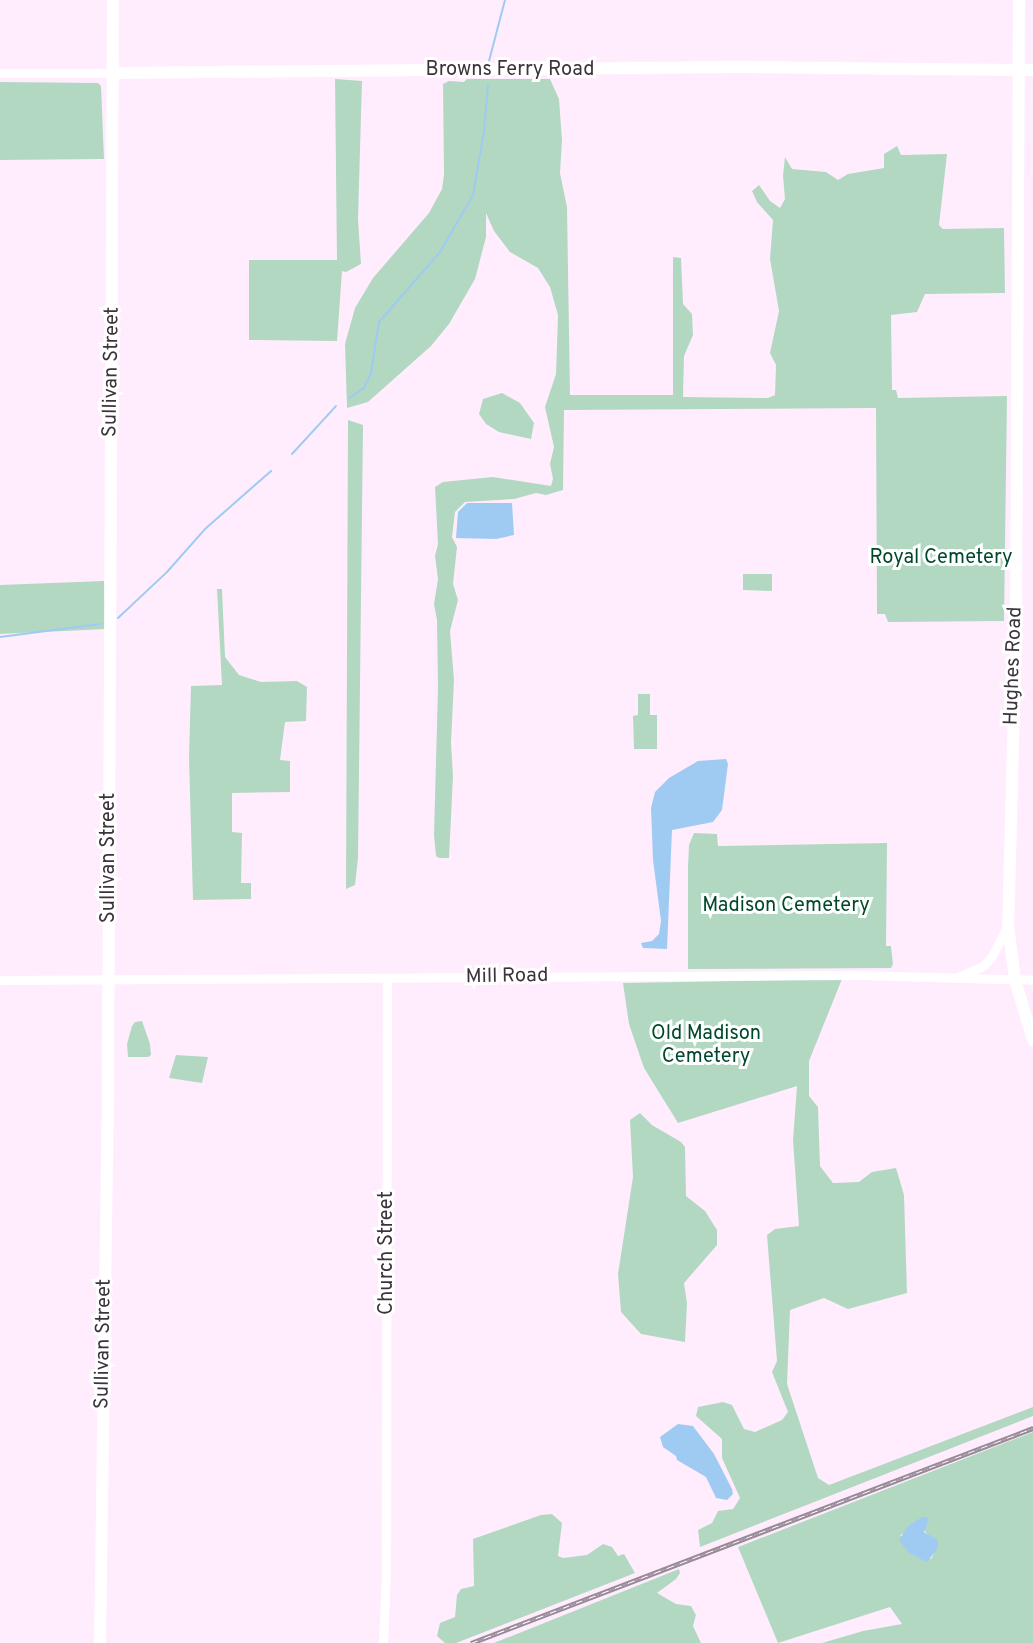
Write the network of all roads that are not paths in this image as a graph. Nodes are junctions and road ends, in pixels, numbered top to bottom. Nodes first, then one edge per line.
1 (113, 0) edge
2 (1019, 0) edge
3 (1020, 69) junction
4 (1033, 70) edge
5 (0, 73) edge
6 (112, 73) junction
7 (1008, 924) junction
8 (387, 979) junction
9 (0, 980) edge
10 (109, 980) junction
11 (953, 980) junction
12 (1015, 980) junction
13 (1033, 980) edge
14 (1033, 1040) edge
15 (100, 1643) edge
16 (383, 1643) edge

1 - 6 main road, Sullivan Street
2 - 3 main road, Hughes Road
3 - 4 main road, Browns Ferry Road
3 - 6 main road, Browns Ferry Road
3 - 7 main road, Hughes Road
5 - 6 street, Browns Ferry Road
6 - 10 main road, Sullivan Street
7 - 11 street
7 - 12 main road, Hughes Road
8 - 10 street, Mill Road
8 - 11 street, Mill Road
8 - 16 street, Church Street
9 - 10 street, Mill Road
10 - 15 main road, Sullivan Street
11 - 12 street, Mill Road
12 - 13 street, Mill Road
12 - 14 main road, Hughes Road

